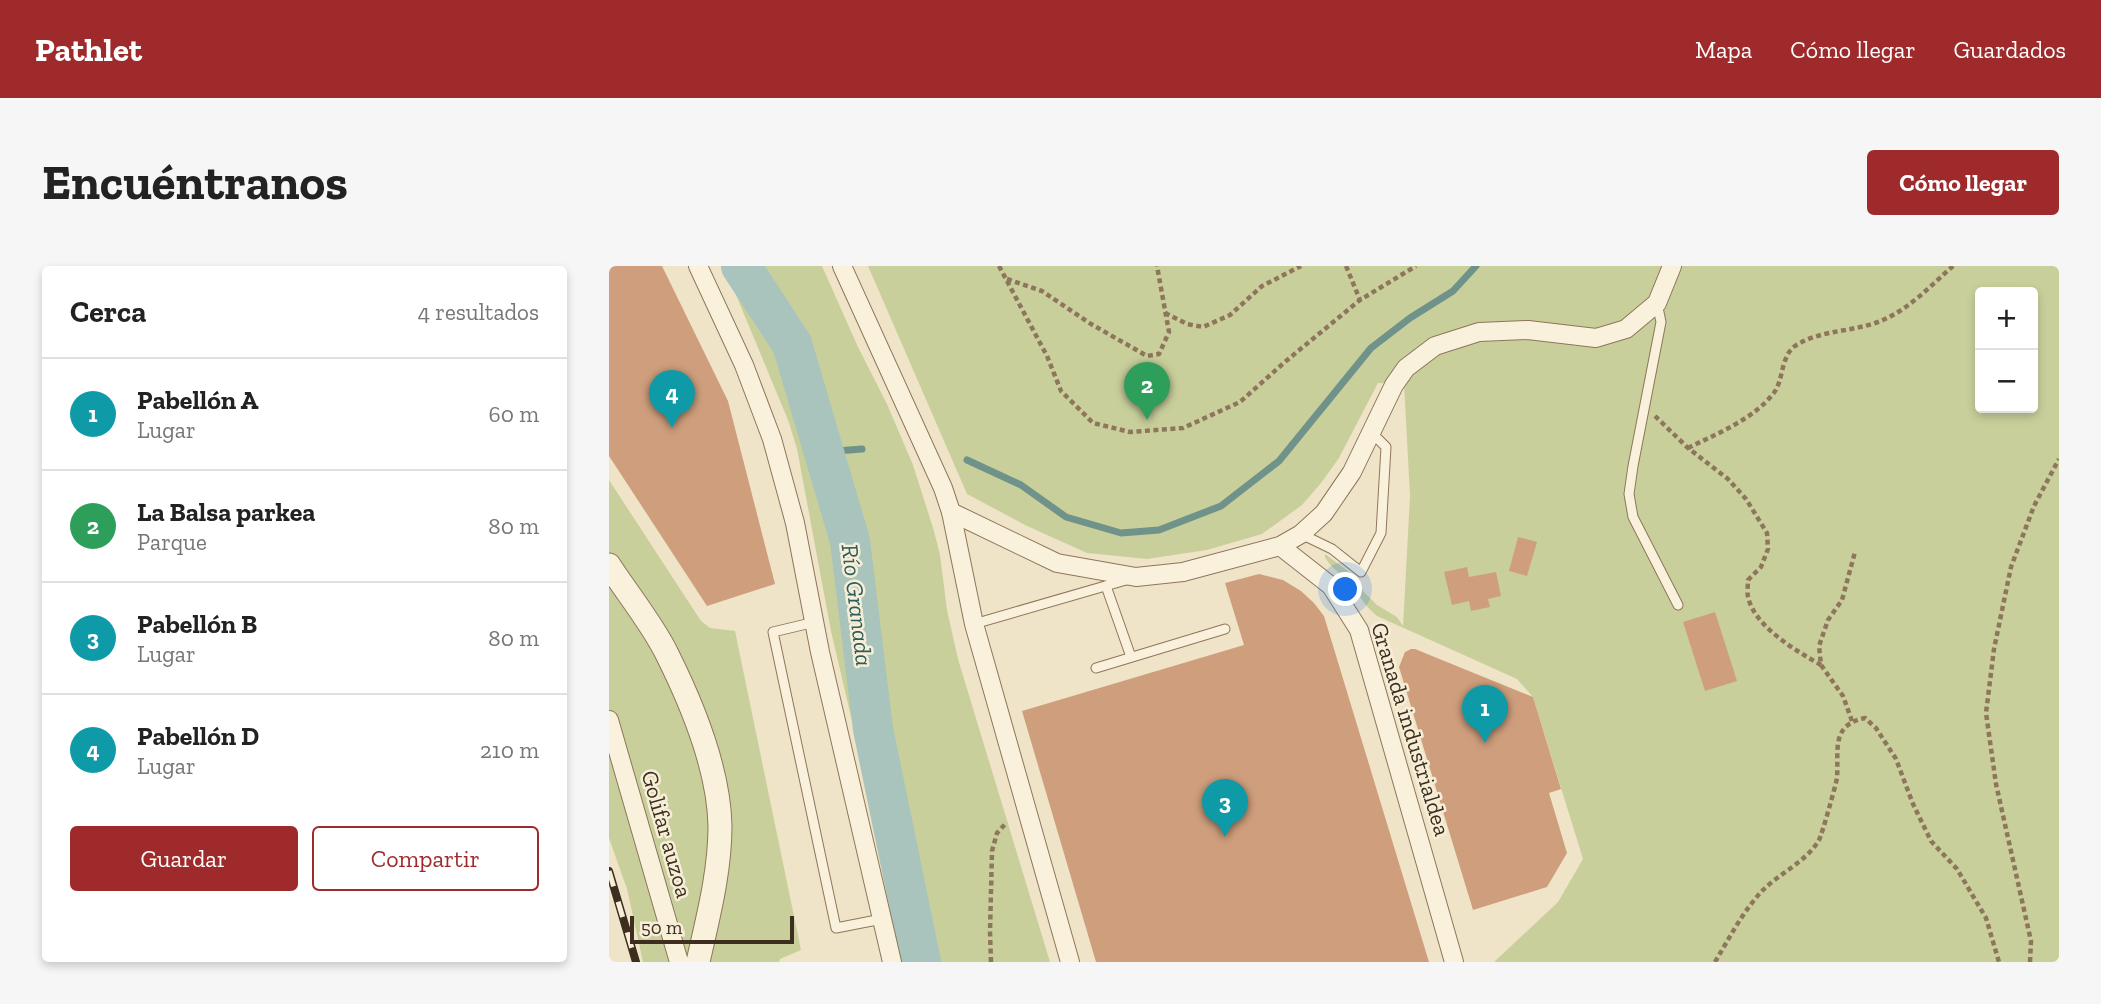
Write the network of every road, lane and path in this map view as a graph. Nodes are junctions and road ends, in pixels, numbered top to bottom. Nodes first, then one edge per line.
1 (698, 266) edge
2 (842, 266) edge
3 (999, 266) edge
4 (1157, 266) edge
5 (1301, 266) edge
6 (1346, 266) edge
7 (1416, 266) edge
8 (1672, 266) edge
9 (1954, 266) edge
10 (1007, 279) junction
11 (1360, 300) junction
12 (1657, 303) junction
13 (1165, 313) junction
14 (1645, 406) junction
15 (1372, 433) junction
16 (1688, 447) junction
17 (2059, 459) edge
18 (951, 512) junction
19 (1301, 534) junction
20 (1280, 546) junction
21 (1855, 552) dead end
22 (609, 565) edge
23 (1136, 577) junction
24 (1106, 586) junction
25 (1678, 605) dead end
26 (814, 622) junction
27 (974, 624) junction
28 (1225, 629) dead end
29 (1131, 657) junction
30 (1821, 665) junction
31 (1096, 668) dead end
32 (609, 720) edge
33 (1852, 721) junction
34 (1007, 822) dead end
35 (882, 919) junction
36 (679, 962) edge
37 (698, 962) edge
38 (891, 962) edge
39 (991, 962) edge
40 (1070, 962) edge
41 (1454, 962) edge
42 (1715, 962) edge
43 (1999, 962) edge
44 (2030, 962) edge

1 - 26 street
2 - 18 street
3 - 10 path
4 - 13 path
5 - 13 path
6 - 11 path
7 - 11 path
8 - 12 street
9 - 16 path
10 - 11 path
10 - 13 path
12 - 14 lane
12 - 15 street
14 - 16 path
14 - 25 lane
15 - 19 street
15 - 19 lane
16 - 30 path
17 - 44 path
18 - 23 street
18 - 27 street
19 - 20 street
20 - 23 street
20 - 41 street, Granada industrialdea
21 - 30 path
22 - 37 street
23 - 24 lane
24 - 27 lane
24 - 29 lane
26 - 35 street
26 - 35 lane
27 - 40 street
28 - 29 lane
29 - 31 lane
30 - 33 path
32 - 36 street, Golifar auzoa
33 - 42 path
33 - 43 path
34 - 39 path
35 - 38 street

